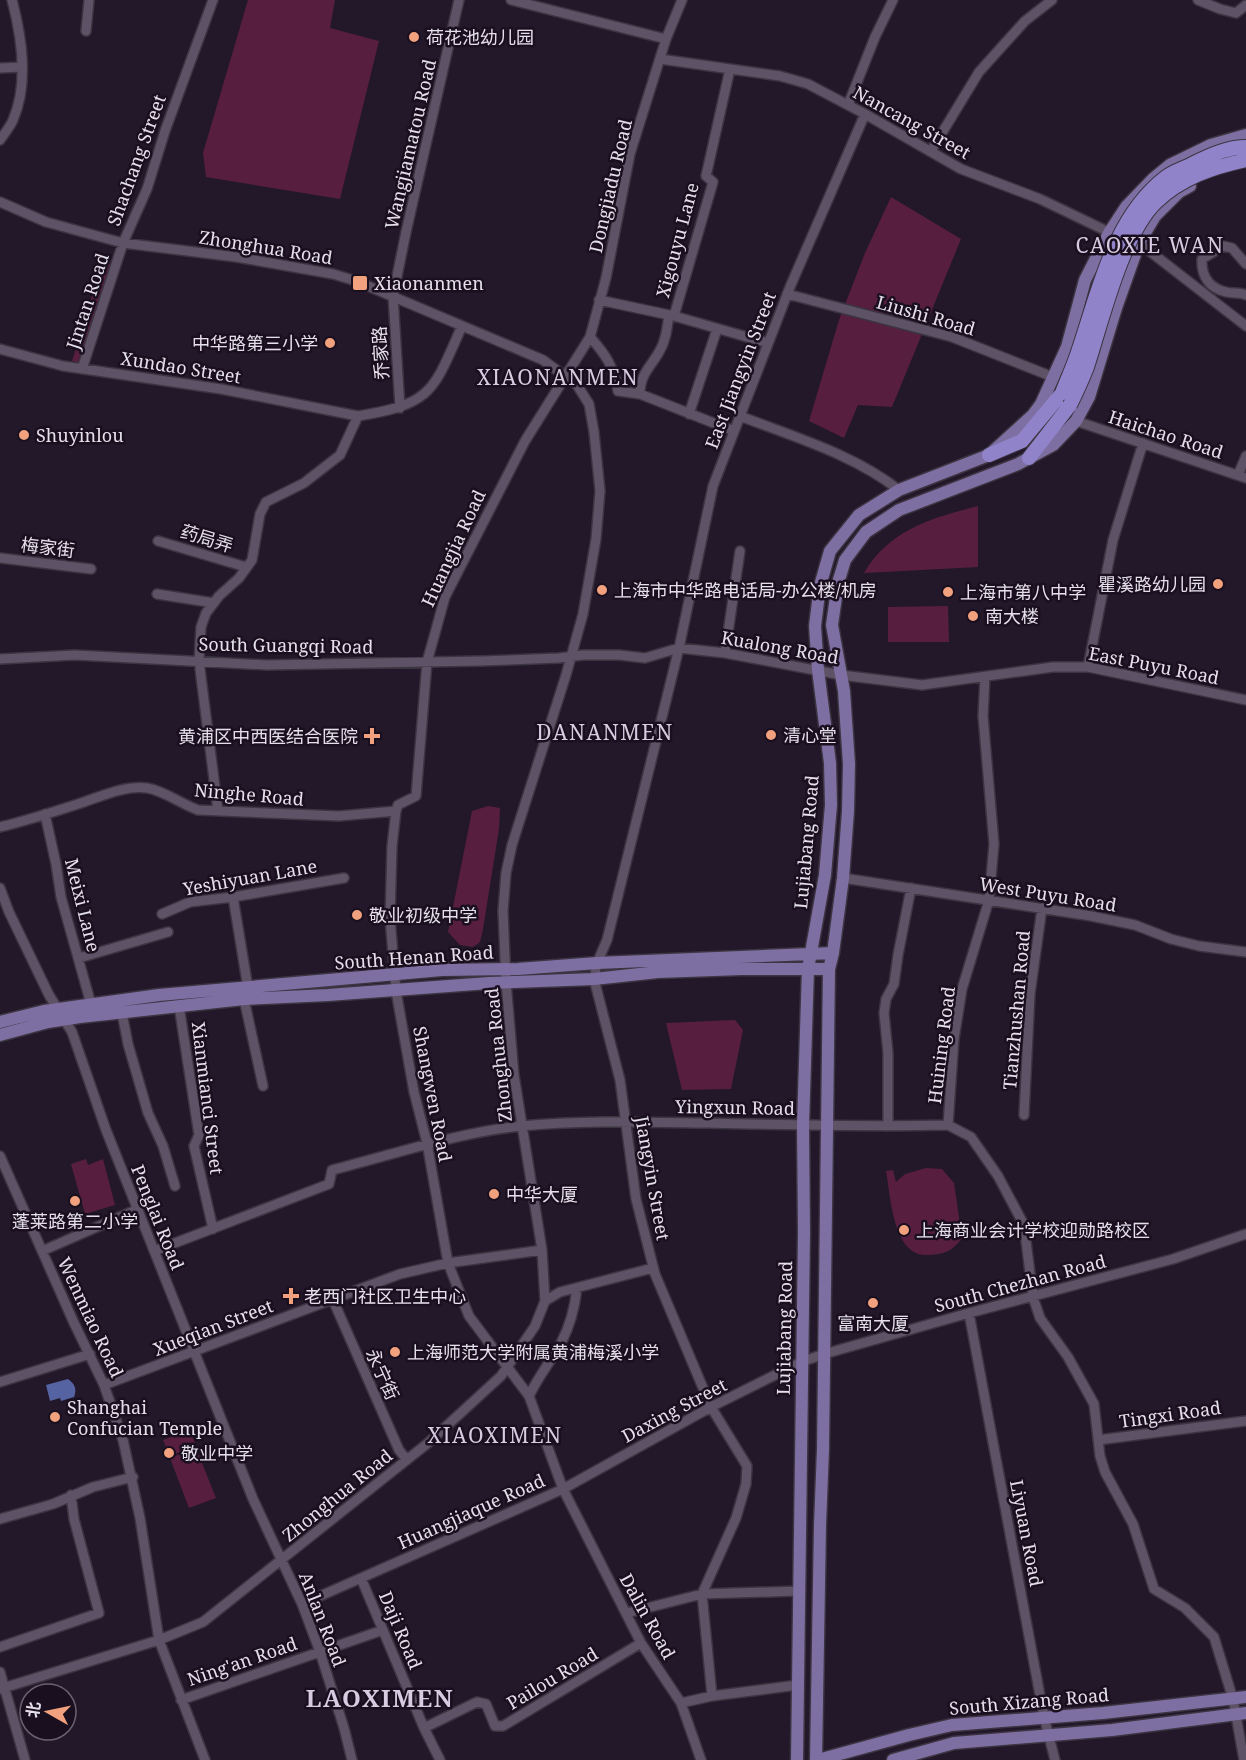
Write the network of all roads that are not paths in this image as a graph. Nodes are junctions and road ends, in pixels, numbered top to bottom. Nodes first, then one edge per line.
1 (12, 0) edge
2 (89, 0) edge
3 (213, 0) edge
4 (459, 0) edge
5 (511, 0) edge
6 (682, 0) edge
7 (893, 0) edge
8 (1052, 0) edge
9 (1198, 0) edge
10 (1246, 5) edge
11 (86, 31) dead end
12 (666, 39) junction
13 (660, 59) junction
14 (0, 68) edge
15 (22, 68) junction
16 (730, 69) junction
17 (848, 105) junction
18 (865, 114) junction
19 (1246, 135) edge
20 (0, 140) edge
21 (1246, 147) edge
22 (931, 152) junction
23 (1246, 162) edge
24 (0, 202) edge
25 (1109, 232) junction
26 (123, 243) junction
27 (1139, 243) junction
28 (1246, 264) edge
29 (787, 294) junction
30 (1246, 295) edge
31 (393, 296) junction
32 (599, 300) junction
33 (672, 316) junction
34 (462, 326) junction
35 (1246, 326) edge
36 (717, 329) junction
37 (590, 337) junction
38 (768, 343) junction
39 (0, 349) edge
40 (82, 369) junction
41 (564, 376) junction
42 (1053, 377) junction
43 (640, 394) junction
44 (400, 408) junction
45 (688, 414) junction
46 (358, 416) junction
47 (740, 416) junction
48 (1076, 421) junction
49 (734, 431) junction
50 (1143, 443) junction
51 (989, 455) junction
52 (1246, 456) edge
53 (1029, 458) junction
54 (1242, 476) edge
55 (899, 490) junction
56 (158, 541) dead end
57 (740, 551) dead end
58 (0, 558) edge
59 (246, 567) junction
60 (91, 568) dead end
61 (157, 594) dead end
62 (214, 603) junction
63 (679, 648) junction
64 (725, 654) junction
65 (571, 657) junction
66 (0, 659) edge
67 (199, 661) junction
68 (427, 662) junction
69 (1088, 668) junction
70 (818, 670) junction
71 (841, 675) junction
72 (985, 677) junction
73 (1246, 700) edge
74 (218, 811) junction
75 (396, 811) junction
76 (45, 814) junction
77 (0, 827) edge
78 (344, 878) dead end
79 (843, 878) junction
80 (0, 888) edge
81 (910, 888) junction
82 (233, 897) junction
83 (988, 900) junction
84 (1042, 908) junction
85 (162, 914) dead end
86 (168, 932) dead end
87 (1246, 952) edge
88 (811, 953) junction
89 (833, 953) junction
90 (79, 957) junction
91 (597, 963) junction
92 (808, 969) junction
93 (829, 969) junction
94 (395, 975) junction
95 (505, 976) junction
96 (594, 979) junction
97 (396, 990) junction
98 (246, 994) junction
99 (91, 1004) junction
100 (179, 1006) junction
101 (57, 1008) junction
102 (122, 1013) junction
103 (64, 1020) junction
104 (0, 1022) edge
105 (0, 1035) edge
106 (264, 1086) dead end
107 (1024, 1115) dead end
108 (626, 1122) junction
109 (803, 1125) junction
110 (948, 1125) junction
111 (522, 1126) junction
112 (827, 1126) junction
113 (888, 1126) junction
114 (427, 1143) junction
115 (0, 1156) edge
116 (4, 1176) edge
117 (175, 1186) dead end
118 (138, 1209) junction
119 (213, 1229) junction
120 (1246, 1233) edge
121 (542, 1250) junction
122 (42, 1251) junction
123 (154, 1251) junction
124 (448, 1263) junction
125 (653, 1268) junction
126 (578, 1288) junction
127 (1033, 1297) junction
128 (333, 1300) junction
129 (545, 1301) junction
130 (969, 1313) junction
131 (194, 1352) junction
132 (90, 1354) junction
133 (824, 1354) junction
134 (801, 1362) junction
135 (508, 1367) junction
136 (0, 1382) edge
137 (104, 1385) junction
138 (529, 1396) junction
139 (711, 1407) junction
140 (1246, 1421) edge
141 (1098, 1440) junction
142 (407, 1460) junction
143 (133, 1476) junction
144 (563, 1489) junction
145 (71, 1496) junction
146 (0, 1519) edge
147 (281, 1560) junction
148 (361, 1578) junction
149 (799, 1591) junction
150 (702, 1594) junction
151 (302, 1604) junction
152 (627, 1613) junction
153 (383, 1630) junction
154 (159, 1640) junction
155 (641, 1643) junction
156 (0, 1647) edge
157 (320, 1652) junction
158 (0, 1672) edge
159 (798, 1684) junction
160 (3, 1688) edge
161 (712, 1696) junction
162 (1246, 1697) edge
163 (1233, 1699) junction
164 (181, 1700) junction
165 (681, 1703) junction
166 (1240, 1714) edge
167 (1044, 1717) junction
168 (424, 1728) junction
169 (1048, 1735) junction
170 (25, 1760) edge
171 (205, 1760) edge
172 (352, 1760) edge
173 (441, 1760) edge
174 (700, 1760) edge
175 (797, 1760) edge
176 (817, 1760) edge
177 (893, 1760) edge
178 (1055, 1760) edge
179 (1244, 1760) edge

1 - 15 street
2 - 11 street
3 - 26 street, Shachang Street
4 - 31 street, Wangjiamatou Road
5 - 12 street
6 - 12 street, Dongjiadu Road
7 - 17 street
8 - 22 street
9 - 10 street
12 - 13 street, Dongjiadu Road
13 - 16 street, Nancang Street
13 - 32 street, Dongjiadu Road
14 - 15 street
15 - 20 street
16 - 17 street, Nancang Street
16 - 33 street, Xigouyu Lane
17 - 18 street, Nancang Street
18 - 22 street, Nancang Street
18 - 29 street, East Jiangyin Street
19 - 25 main road, Lujiabang Road
21 - 51 highway, bridge
22 - 25 street, Nancang Street
23 - 27 main road, Lujiabang Road
23 - 53 highway, bridge
24 - 26 street, Zhonghua Road
25 - 27 street, Nancang Street
25 - 42 main road, Lujiabang Road
26 - 31 street, Zhonghua Road
26 - 40 street, Jintan Road
27 - 35 street, Nancang Street
27 - 48 main road, Lujiabang Road
28 - 30 street
29 - 38 street, East Jiangyin Street
29 - 42 street, Liushi Road
31 - 34 street, Zhonghua Road
31 - 44 street, 乔家路
32 - 33 street
32 - 37 street, Dongjiadu Road
33 - 36 street
33 - 43 street, Xigouyu Lane
34 - 41 street, Zhonghua Road
34 - 44 street
36 - 38 street
36 - 45 street
37 - 41 street, Dongjiadu Road
37 - 43 street
38 - 47 street, East Jiangyin Street
39 - 40 street, Xundao Street
40 - 46 street, Xundao Street
41 - 65 street, Zhonghua Road
41 - 68 street, Huangjia Road
42 - 51 main road, Lujiabang Road
43 - 45 street
44 - 46 street
45 - 49 street
46 - 59 street
47 - 49 street, East Jiangyin Street
47 - 55 street
48 - 50 street, Haichao Road
48 - 53 main road, Lujiabang Road
49 - 63 street, East Jiangyin Street
50 - 54 street, Haichao Road
50 - 69 street
51 - 55 main road, Lujiabang Road
52 - 54 street
53 - 71 main road, Lujiabang Road
55 - 70 main road, Lujiabang Road
56 - 59 street, 药局弄
57 - 64 street
58 - 60 street, 梅家街
59 - 62 street
61 - 62 street
62 - 67 street
63 - 64 street, Kualong Road
63 - 65 street, Kualong Road
63 - 91 street, Jiangyin Street
64 - 70 street, Kualong Road
65 - 68 street, South Guangqi Road
65 - 95 street, Zhonghua Road
66 - 67 street, South Guangqi Road
67 - 68 street, South Guangqi Road
67 - 74 street
68 - 75 street, Huangjia Road
69 - 72 street, East Puyu Road
69 - 73 street, East Puyu Road
70 - 71 street, Kualong Road
70 - 88 main road, Lujiabang Road
71 - 72 street, Kualong Road
71 - 79 main road, Lujiabang Road
72 - 83 street, Huining Road
74 - 75 street, Ninghe Road
74 - 76 street, Ninghe Road
75 - 94 street, Shangwen Road
76 - 77 street, Ninghe Road
76 - 90 street, Meixi Lane
78 - 82 street, Yeshiyuan Lane
79 - 81 street, West Puyu Road
79 - 89 main road, Lujiabang Road
80 - 101 street, Penglai Road
81 - 83 street, West Puyu Road
81 - 113 street
82 - 85 street, Yeshiyuan Lane
82 - 98 street
83 - 84 street, West Puyu Road
83 - 110 street, Huining Road
84 - 87 street, West Puyu Road
84 - 107 street, Tianzhushan Road
86 - 90 street
88 - 89 main road, South Henan Road
88 - 91 main road, South Henan Road
88 - 92 main road, Lujiabang Road
89 - 93 main road, Lujiabang Road
90 - 99 street, Meixi Lane
91 - 95 main road, South Henan Road
91 - 96 street, Jiangyin Street
92 - 93 main road, South Henan Road
92 - 96 main road, South Henan Road
92 - 109 main road, Lujiabang Road
93 - 112 main road, Lujiabang Road
94 - 95 main road, South Henan Road
94 - 97 street, Shangwen Road
94 - 98 main road, South Henan Road
95 - 96 main road, South Henan Road
95 - 97 main road, South Henan Road
95 - 111 street, Zhonghua Road
96 - 108 street, Jiangyin Street
97 - 98 main road, South Henan Road
97 - 114 street, Shangwen Road
98 - 99 main road, South Henan Road
98 - 100 main road, South Henan Road
98 - 106 street
99 - 101 main road, South Henan Road
100 - 102 main road, South Henan Road
100 - 119 street, Xianmianci Street
101 - 103 street, Penglai Road
101 - 104 main road, South Henan Road
102 - 103 main road, South Henan Road
102 - 117 street
103 - 105 main road, South Henan Road
103 - 118 street, Penglai Road
108 - 109 street, Yingxun Road
108 - 111 street, Yingxun Road
108 - 125 street, Jiangyin Street
109 - 112 street, Yingxun Road
109 - 134 main road, Lujiabang Road
110 - 113 street, Yingxun Road
110 - 127 street, Huining Road
111 - 114 street, Yingxun Road
111 - 121 street, Zhonghua Road
112 - 113 street, Yingxun Road
112 - 133 main road, Lujiabang Road
114 - 119 street, Yingxun Road
114 - 124 street, Shangwen Road
115 - 116 street, Wenmiao Road
116 - 122 street, Wenmiao Road
118 - 122 street
118 - 123 street, Penglai Road
119 - 123 street
120 - 127 street, South Chezhan Road
121 - 124 street, Xueqian Street
121 - 129 street, Zhonghua Road
122 - 132 street, Wenmiao Road
123 - 131 street, Penglai Road
124 - 128 street, Xueqian Street
124 - 135 street, Shangwen Road
125 - 126 street
125 - 139 street, Jiangyin Street
126 - 129 street
126 - 138 street
127 - 130 street, South Chezhan Road
127 - 141 street, Huining Road
128 - 131 street, Xueqian Street
128 - 142 street, 永宁街
129 - 135 street, Zhonghua Road
130 - 133 street, South Chezhan Road
130 - 167 street, Liyuan Road
131 - 137 street, Xueqian Street
131 - 147 street, Penglai Road
132 - 136 street
132 - 137 street, Wenmiao Road
133 - 134 street, South Chezhan Road
133 - 176 main road, Lujiabang Road
134 - 139 street, Daxing Street
134 - 149 main road, Lujiabang Road
135 - 138 street, Huangjiaque Road
135 - 142 street, Zhonghua Road
137 - 143 street, Wenmiao Road
138 - 144 street, Huangjiaque Road
139 - 144 street, Daxing Street
139 - 150 street, Jiangyin Street
140 - 141 street, Tingxi Road
141 - 163 street, Huining Road
142 - 147 street, Zhonghua Road
143 - 145 street
143 - 154 street, Wenmiao Road
144 - 148 street, Huangjiaque Road
144 - 152 street, Dalin Road
145 - 146 street
145 - 156 street
147 - 151 street, Anlan Road
147 - 154 street, Zhonghua Road
148 - 151 street, Huangjiaque Road
148 - 153 street, Daji Road
149 - 150 street
149 - 159 main road, Lujiabang Road
150 - 152 street
150 - 161 street, Jiangyin Street
151 - 157 street, Anlan Road
152 - 155 street, Dalin Road
153 - 157 street, Ning'an Road
153 - 168 street, Daji Road
154 - 160 street, Zhonghua Road
154 - 164 street, Wenmiao Road
155 - 165 street, Dalin Road
155 - 168 street, Pailou Road
157 - 164 street, Ning'an Road
157 - 172 street, Anlan Road
158 - 160 street
159 - 161 street
159 - 175 main road, Lujiabang Road
160 - 170 street
161 - 165 street
162 - 163 main road, South Xizang Road
163 - 166 street, Huining Road
163 - 167 main road, South Xizang Road
164 - 171 street, Wenmiao Road
165 - 174 street, Dalin Road
166 - 169 main road, South Xizang Road
166 - 179 street, Huining Road
167 - 169 street, Liyuan Road
167 - 176 main road, South Xizang Road
168 - 173 street, Daji Road
169 - 177 main road, South Xizang Road
169 - 178 street, Liyuan Road

